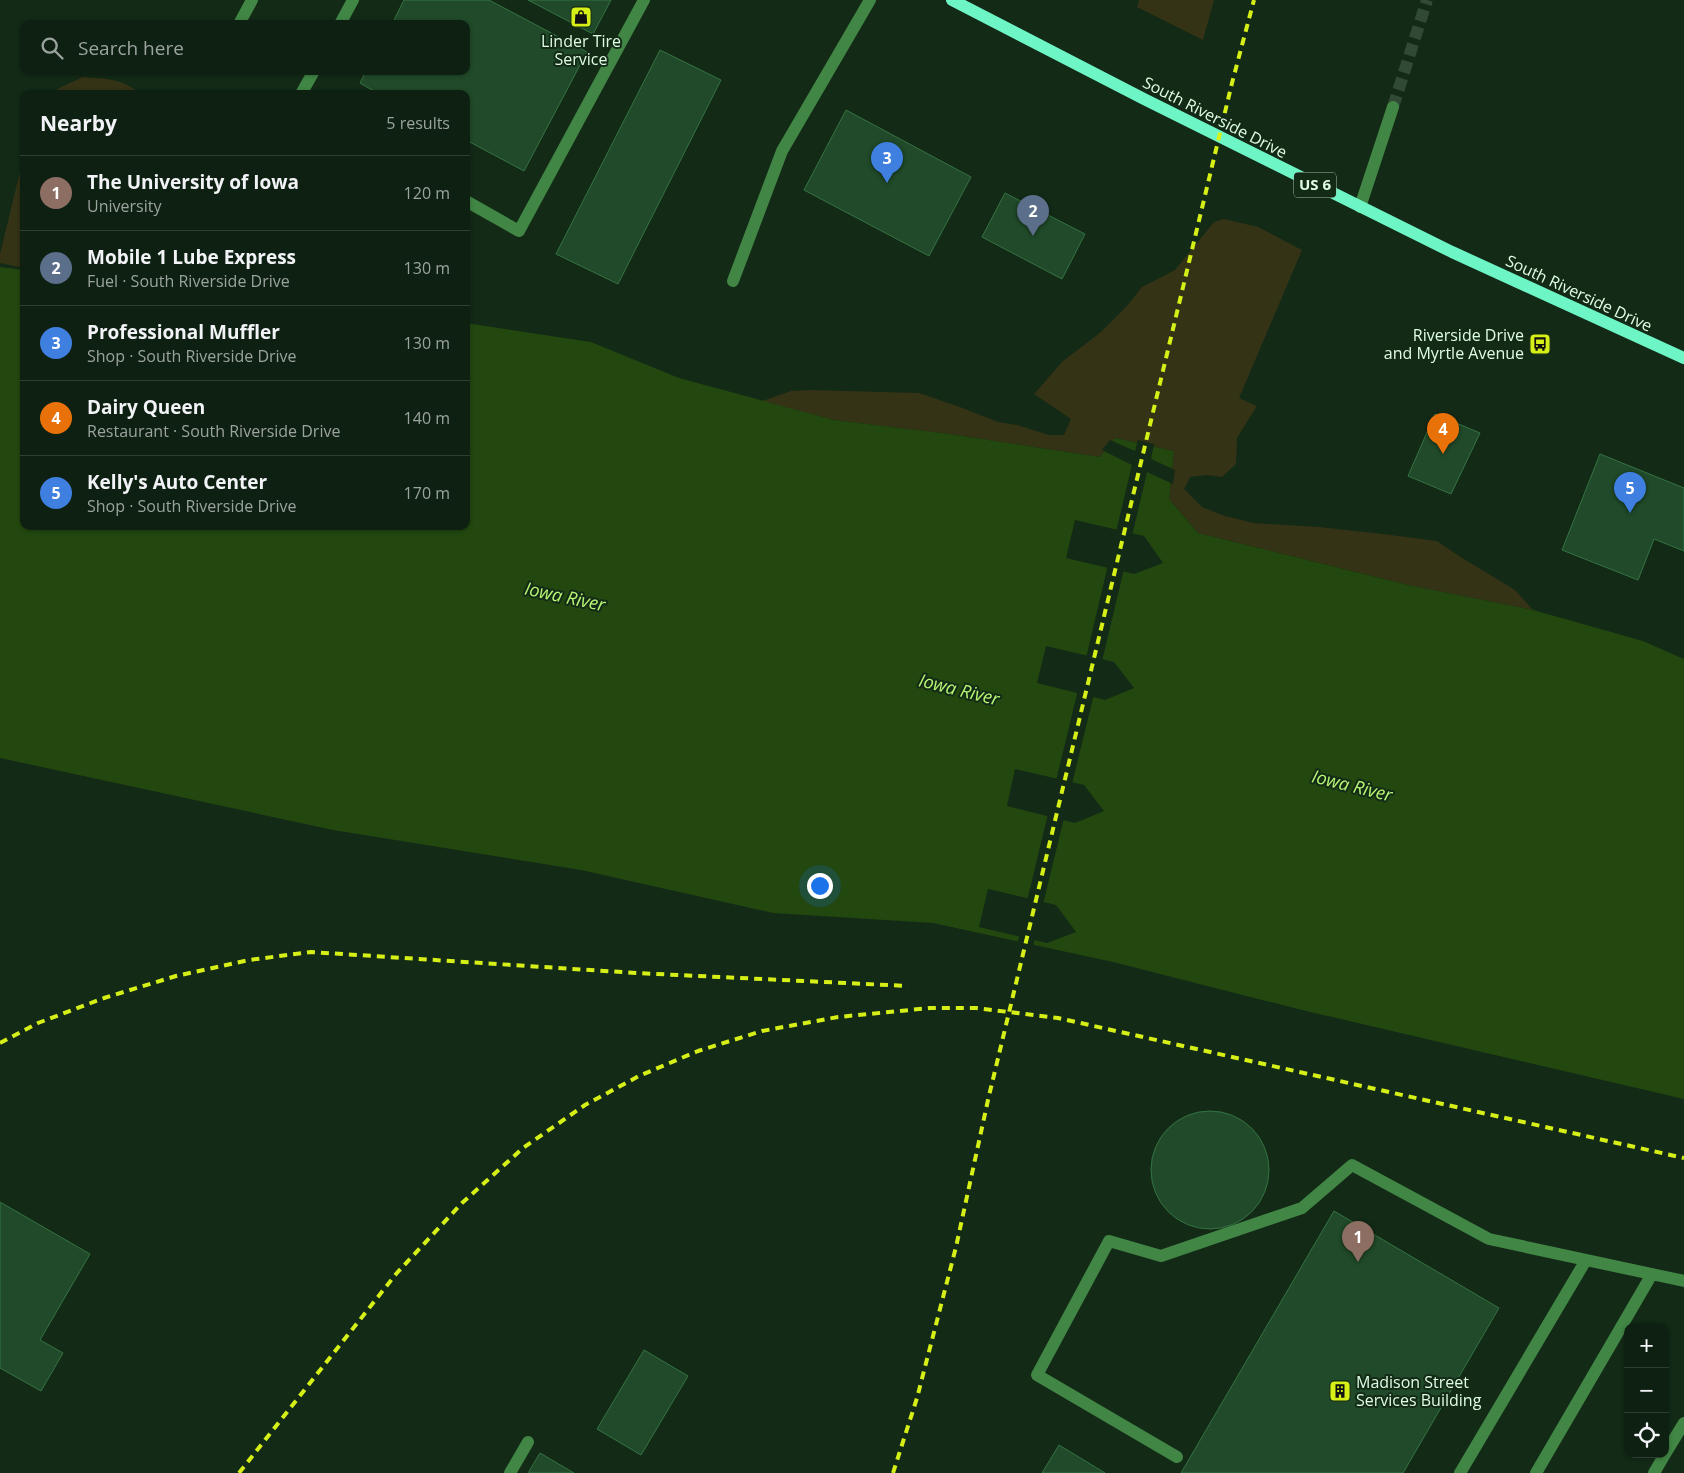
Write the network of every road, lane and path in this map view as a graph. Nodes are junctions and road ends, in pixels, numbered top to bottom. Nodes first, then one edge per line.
1 (252, 0) edge
2 (353, 0) edge
3 (644, 0) edge
4 (870, 0) edge
5 (952, 0) edge
6 (241, 20) edge
7 (342, 20) edge
8 (312, 75) edge
9 (303, 90) edge
10 (1393, 107) tunnel mouth
11 (470, 203) edge
12 (1360, 207) junction
13 (733, 281) dead end
14 (1684, 358) edge
15 (1586, 1260) junction
16 (1652, 1274) junction
17 (1684, 1281) edge
18 (1684, 1423) edge
19 (528, 1442) dead end
20 (1669, 1447) edge
21 (1177, 1457) dead end
22 (1663, 1458) edge
23 (510, 1473) edge
24 (1460, 1473) edge
25 (1536, 1473) edge
26 (1654, 1473) edge

1 - 6 lane
2 - 7 lane
3 - 11 lane
4 - 13 lane
5 - 12 main road, South Riverside Drive / US 6
8 - 9 lane
10 - 12 lane
12 - 14 main road, South Riverside Drive / US 6
15 - 16 lane
15 - 21 lane
15 - 24 lane
16 - 17 lane
16 - 25 lane
18 - 20 lane
19 - 23 lane
22 - 26 lane

